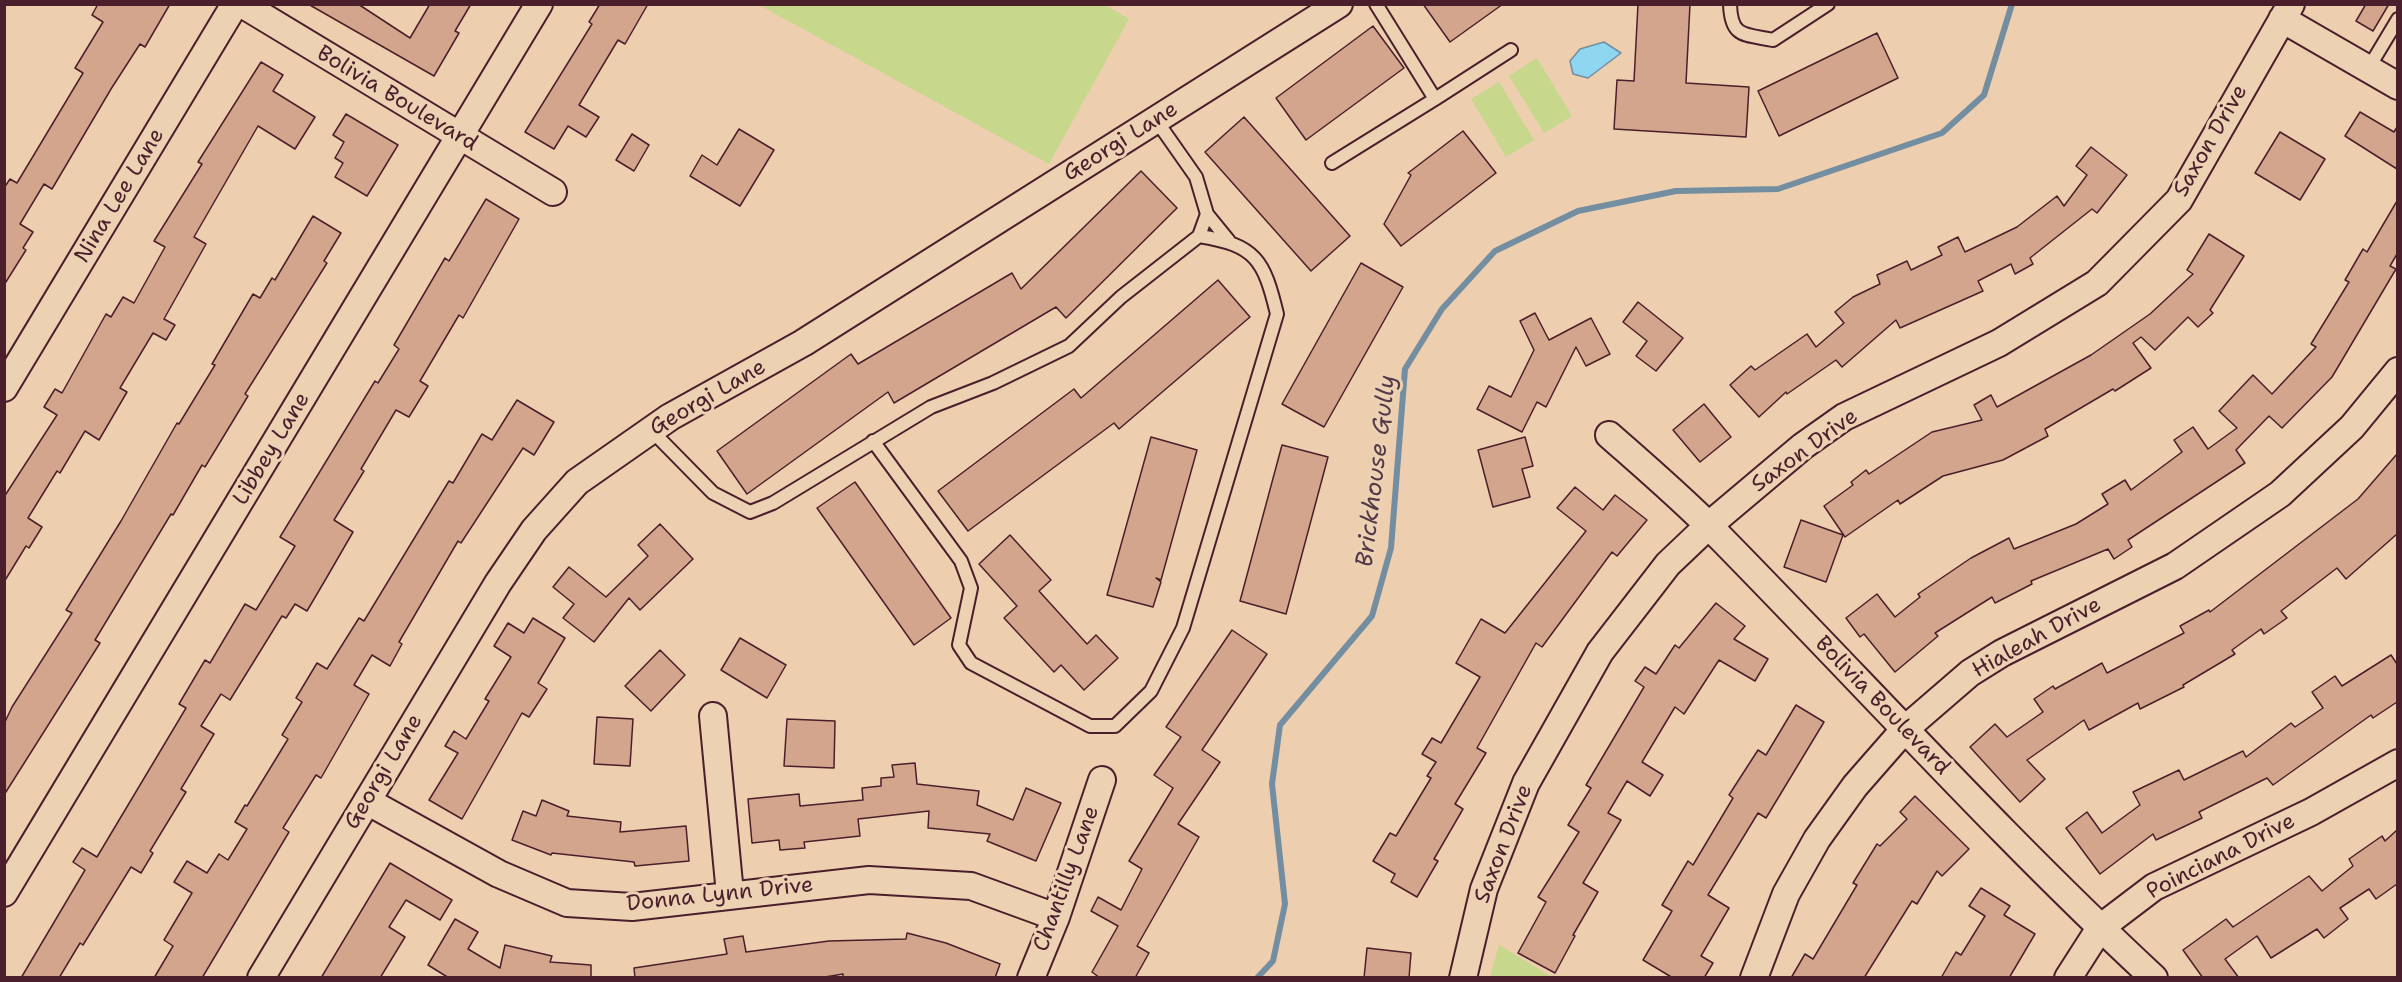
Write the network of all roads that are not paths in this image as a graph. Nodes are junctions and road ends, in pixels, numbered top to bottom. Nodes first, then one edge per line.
1 (235, 4) edge
2 (242, 4) edge
3 (539, 4) edge
4 (1339, 4) edge
5 (1376, 4) edge
6 (1730, 4) edge
7 (1828, 4) edge
8 (2287, 12) edge
9 (2397, 19) edge
10 (1511, 50) dead end
11 (2368, 69) junction
12 (2397, 87) edge
13 (1435, 99) junction
14 (1156, 120) junction
15 (459, 137) junction
16 (1332, 163) dead end
17 (553, 192) dead end
18 (1207, 214) junction
19 (1199, 236) junction
20 (1229, 241) junction
21 (2397, 371) edge
22 (4, 388) edge
23 (651, 430) junction
24 (1610, 435) dead end
25 (873, 441) junction
26 (1708, 526) junction
27 (713, 716) dead end
28 (1904, 730) junction
29 (2397, 763) edge
30 (1102, 780) dead end
31 (367, 801) junction
32 (4, 893) edge
33 (730, 894) junction
34 (1056, 917) junction
35 (2100, 928) junction
36 (261, 978) edge
37 (1030, 978) edge
38 (1463, 978) edge
39 (1754, 978) edge
40 (2068, 978) edge
41 (2154, 978) edge

1 - 22 street, Nina Lee Lane
2 - 15 street, Bolivia Boulevard
3 - 15 street, Libbey Lane
4 - 14 street, Georgi Lane
5 - 13 lane
6 - 7 lane
8 - 11 street
8 - 26 street, Saxon Drive
9 - 11 lane
10 - 13 lane
11 - 12 street
13 - 16 lane
14 - 18 lane
14 - 23 street, Georgi Lane
15 - 17 street, Bolivia Boulevard
15 - 32 street, Libbey Lane
18 - 19 lane
18 - 20 lane
19 - 20 lane
19 - 25 lane
20 - 25 lane
21 - 28 street, Hialeah Drive
23 - 25 lane
23 - 31 street, Georgi Lane
24 - 26 street, Bolivia Boulevard
26 - 28 street, Bolivia Boulevard
26 - 38 street, Saxon Drive
27 - 33 street
28 - 35 street, Bolivia Boulevard
28 - 39 street, Hialeah Drive
29 - 35 street, Poinciana Drive
30 - 34 street, Chantilly Lane
31 - 33 street, Donna Lynn Drive
31 - 36 street, Georgi Lane
33 - 34 street, Donna Lynn Drive
34 - 37 street, Chantilly Lane
35 - 40 street, Poinciana Drive
35 - 41 street, Bolivia Boulevard

